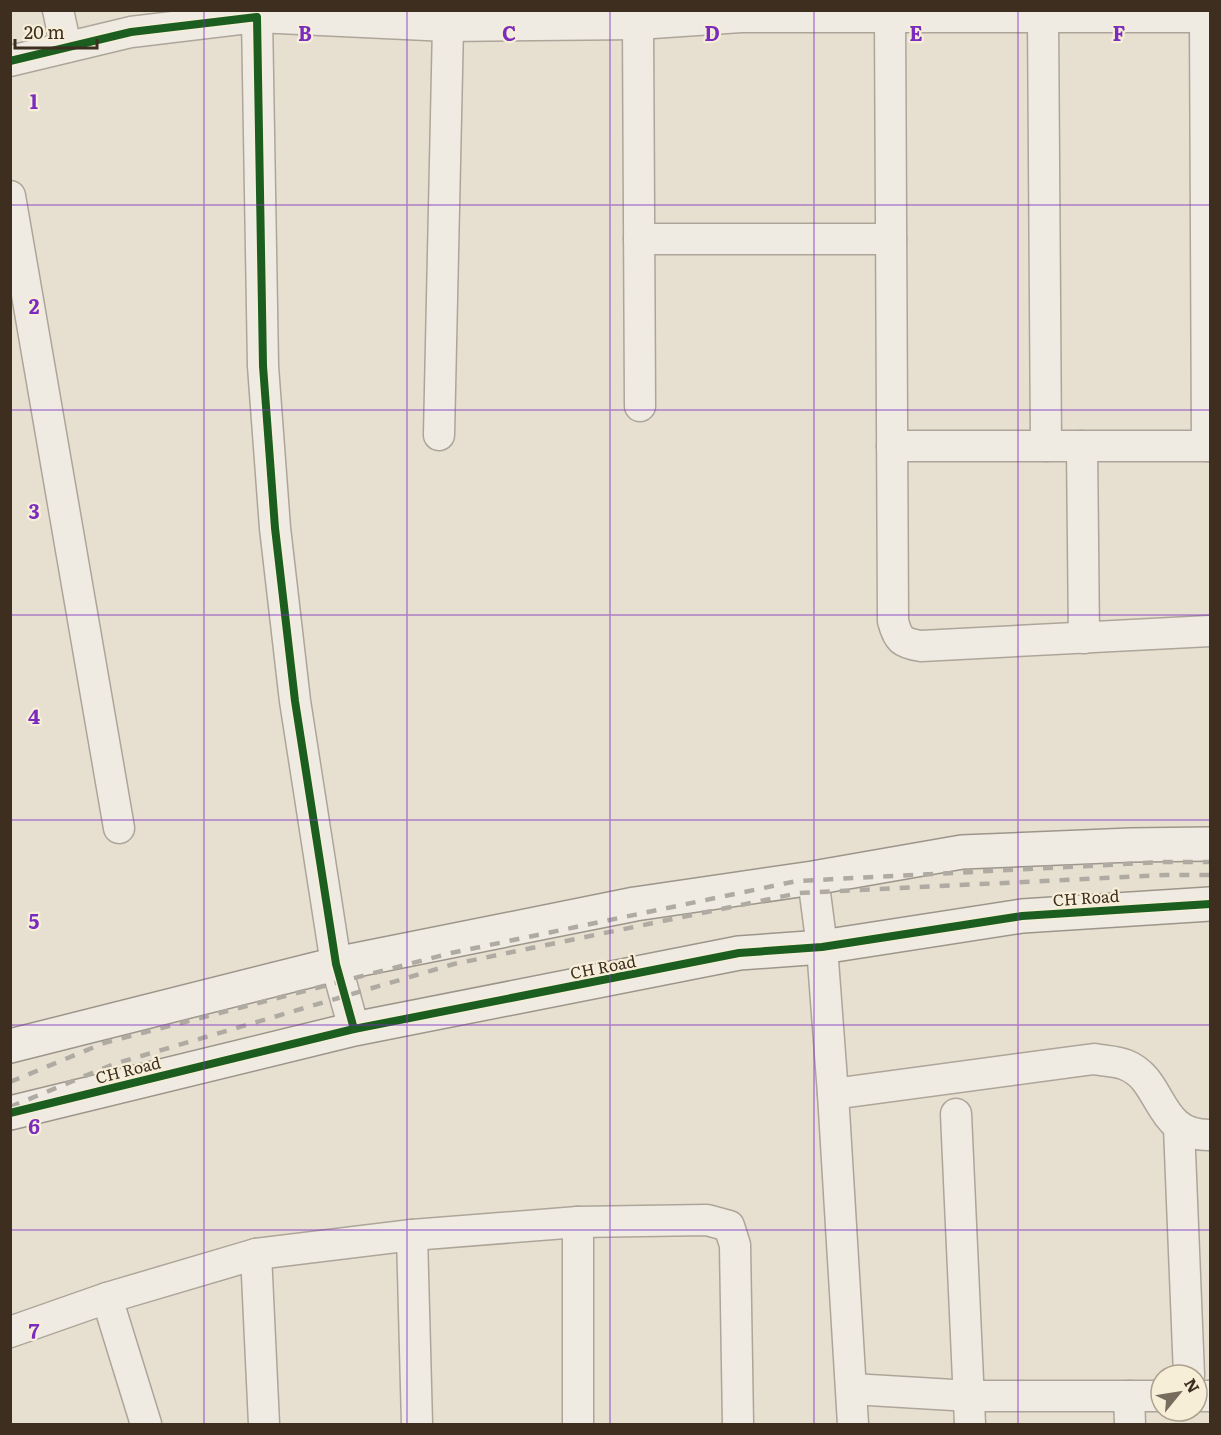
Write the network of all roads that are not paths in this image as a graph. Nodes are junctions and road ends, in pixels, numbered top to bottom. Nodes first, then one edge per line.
1 (58, 10) edge
2 (1104, 13) edge
3 (741, 14) edge
4 (856, 14) edge
5 (1043, 16) junction
6 (256, 17) junction
7 (890, 17) junction
8 (1208, 17) edge
9 (460, 21) edge
10 (638, 24) junction
11 (66, 47) junction
12 (10, 61) edge
13 (10, 196) edge
14 (1208, 235) edge
15 (639, 239) junction
16 (891, 239) junction
17 (640, 405) dead end
18 (439, 435) dead end
19 (892, 446) junction
20 (1046, 446) junction
21 (1082, 446) junction
22 (1209, 446) edge
23 (1210, 631) edge
24 (1084, 638) junction
25 (119, 828) dead end
26 (1210, 844) edge
27 (813, 878) junction
28 (1210, 904) edge
29 (822, 947) junction
30 (336, 964) junction
31 (354, 1029) junction
32 (10, 1046) edge
33 (833, 1094) junction
34 (10, 1113) edge
35 (956, 1114) dead end
36 (1179, 1127) junction
37 (1210, 1134) edge
38 (578, 1222) junction
39 (412, 1235) junction
40 (256, 1254) junction
41 (107, 1298) junction
42 (10, 1332) edge
43 (1189, 1363) edge
44 (852, 1389) junction
45 (1149, 1401) edge
46 (970, 1410) edge
47 (1130, 1410) edge
48 (146, 1425) edge
49 (264, 1425) edge
50 (417, 1425) edge
51 (578, 1425) edge
52 (738, 1425) edge
53 (853, 1425) edge

1 - 11 street
2 - 5 street
2 - 8 street
3 - 4 street
3 - 10 street
4 - 7 street
5 - 7 street
5 - 20 street
6 - 9 street
6 - 11 street
6 - 30 street
7 - 16 street
8 - 14 street
9 - 10 street
9 - 18 street
10 - 15 street
11 - 12 street
13 - 25 street
14 - 22 street
15 - 16 street
15 - 17 street
16 - 19 street
19 - 20 street
19 - 24 street
20 - 21 street
21 - 22 street
21 - 24 street
23 - 24 street
26 - 27 street
27 - 29 street
27 - 30 street
28 - 29 street, CH Road
29 - 31 street, CH Road
29 - 33 street
30 - 31 street
30 - 32 street
31 - 34 street, CH Road
33 - 36 street
33 - 44 street
35 - 46 street
36 - 37 street
36 - 43 street
38 - 39 street
38 - 51 street
38 - 52 street
39 - 40 street
39 - 50 street
40 - 41 street
40 - 49 street
41 - 42 street
41 - 48 street
44 - 46 street
44 - 53 street
45 - 47 street
46 - 47 street

